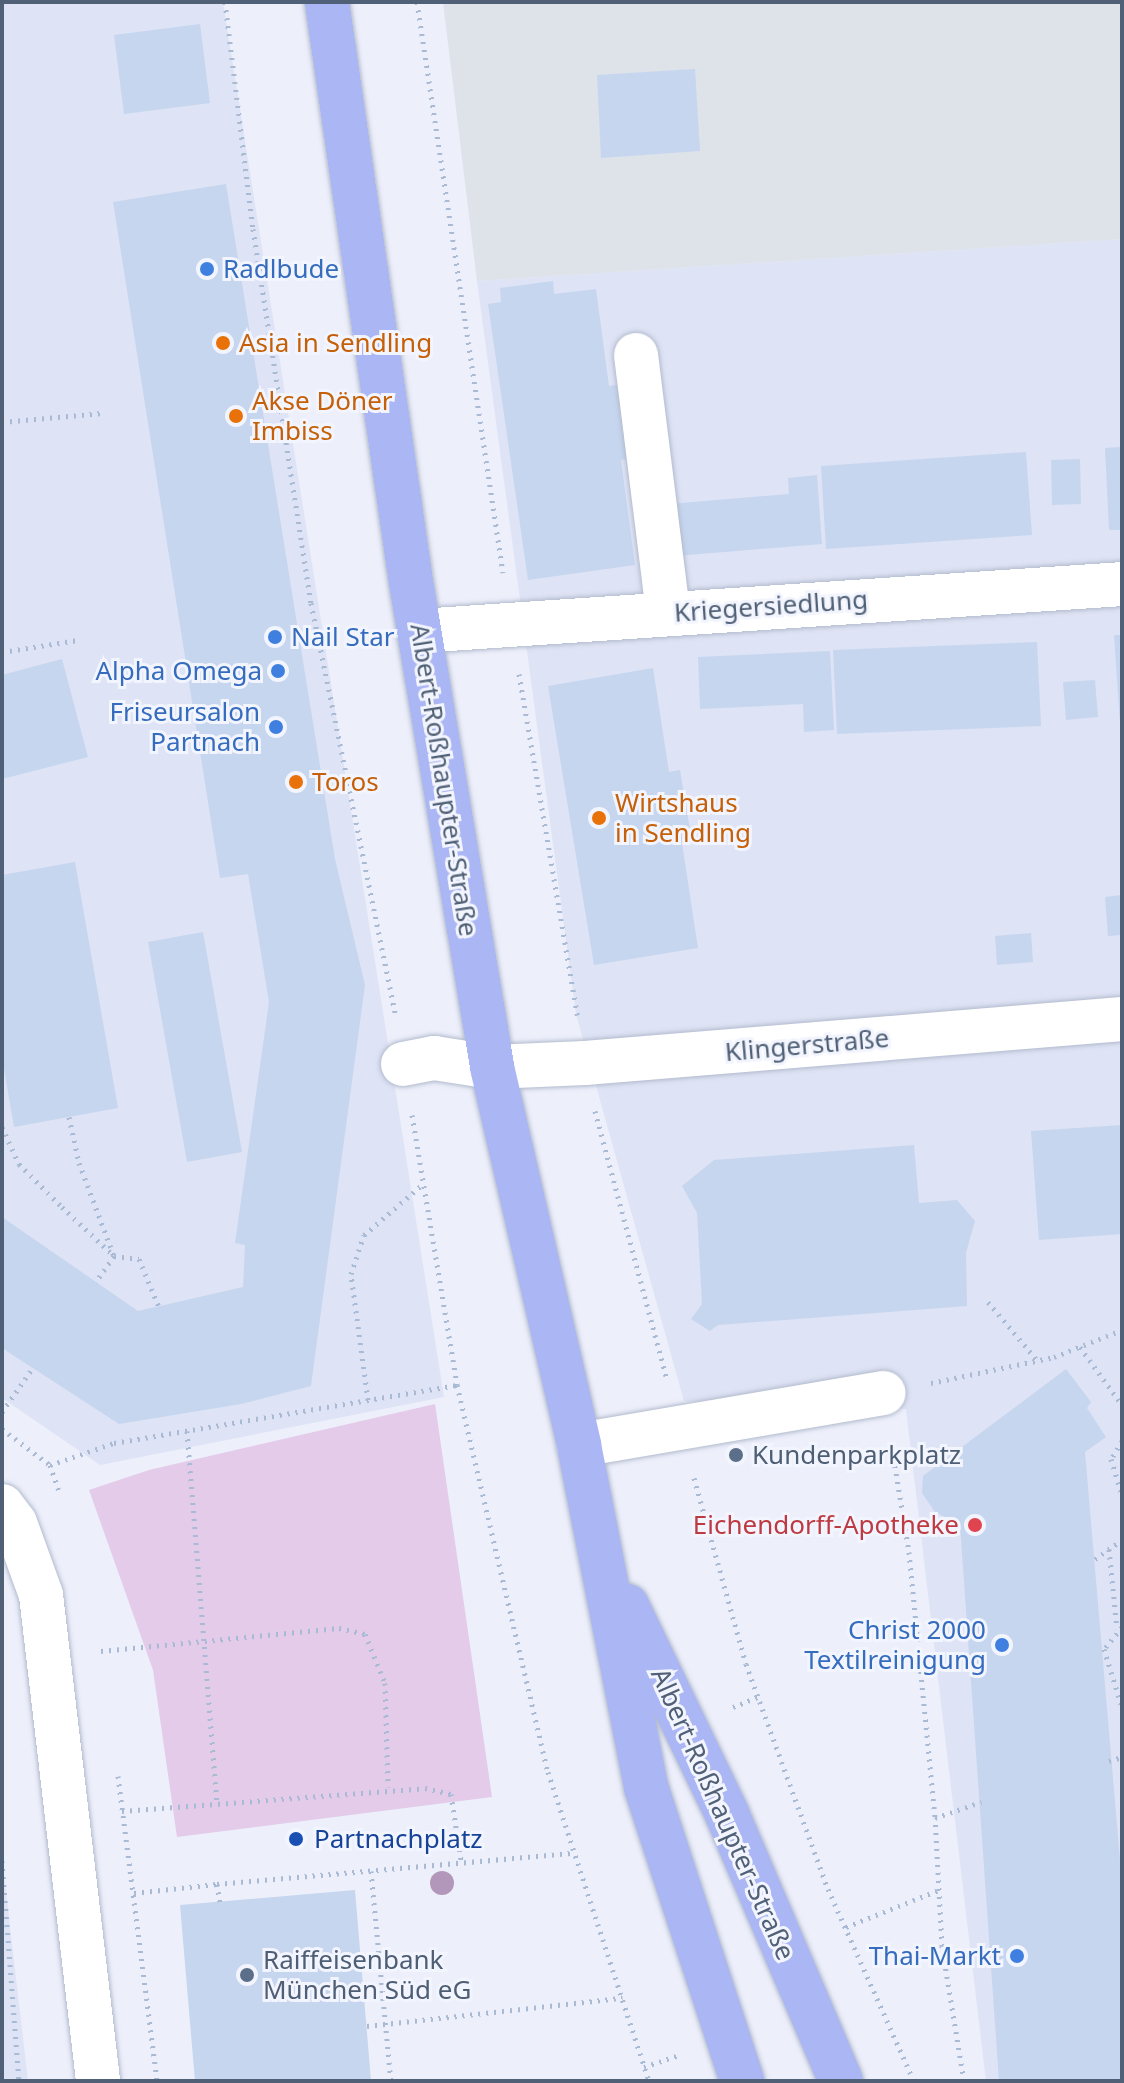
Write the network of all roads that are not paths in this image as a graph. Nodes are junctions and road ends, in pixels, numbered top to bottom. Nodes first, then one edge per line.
1 (327, 2) edge
2 (636, 355) dead end
3 (1122, 584) edge
4 (668, 613) junction
5 (419, 631) junction
6 (1122, 1019) edge
7 (403, 1064) dead end
8 (492, 1067) junction
9 (884, 1393) road end
10 (579, 1445) junction
11 (8, 1515) edge
12 (600, 1550) junction
13 (98, 2081) edge
14 (742, 2081) edge
15 (841, 2081) edge

1 - 5 main road, Albert-Roßhaupter-Straße
2 - 4 street
3 - 4 street, Kriegersiedlung
4 - 5 street, Kriegersiedlung
5 - 8 main road, Albert-Roßhaupter-Straße
6 - 8 street, Klingerstraße
7 - 8 street, Klingerstraße
8 - 10 main road, Albert-Roßhaupter-Straße
9 - 10 street
10 - 12 main road, Albert-Roßhaupter-Straße
11 - 13 street
12 - 14 main road, Albert-Roßhaupter-Straße
12 - 15 main road, Albert-Roßhaupter-Straße

